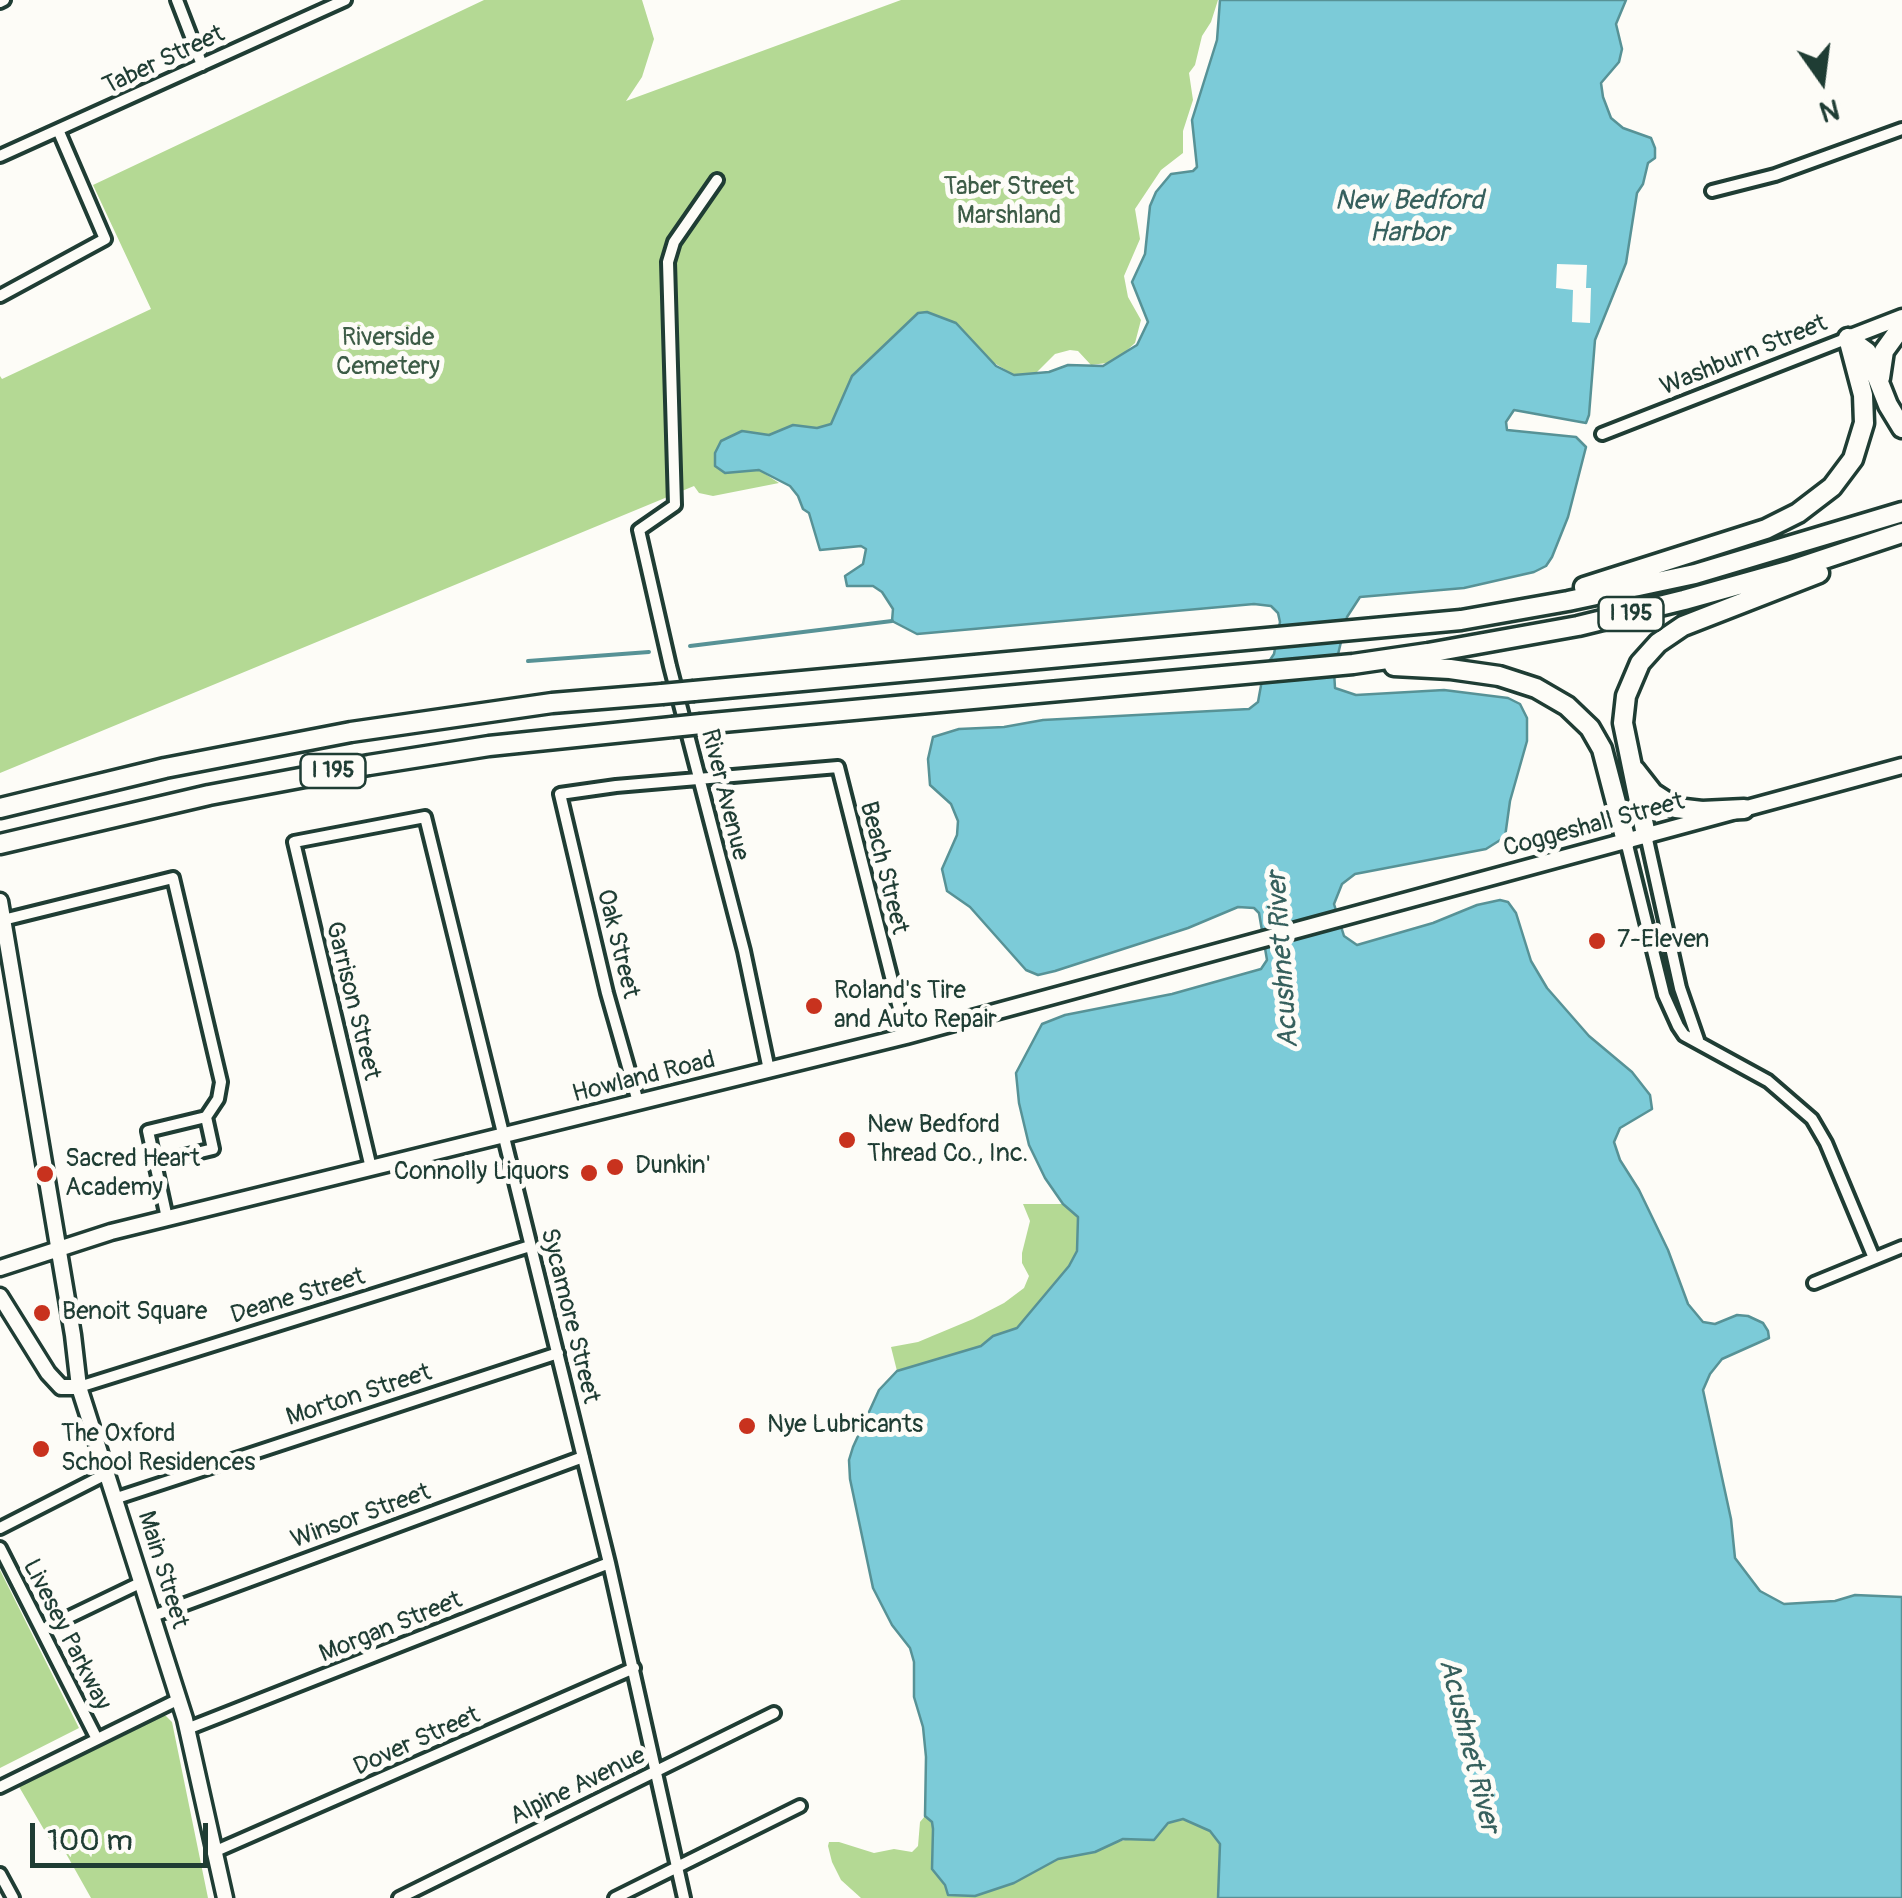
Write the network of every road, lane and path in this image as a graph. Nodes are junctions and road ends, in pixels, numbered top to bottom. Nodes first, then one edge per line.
1 (177, 0) edge
2 (345, 0) edge
3 (202, 65) junction
4 (1902, 129) edge
5 (59, 132) junction
6 (0, 156) edge
7 (717, 180) dead end
8 (1712, 190) dead end
9 (0, 296) edge
10 (1902, 316) edge
11 (1902, 326) edge
12 (1848, 338) junction
13 (1883, 393) junction
14 (1902, 428) edge
15 (1602, 434) dead end
16 (1902, 512) edge
17 (1902, 535) edge
18 (1461, 620) junction
19 (1353, 664) junction
20 (1626, 749) junction
21 (1902, 766) edge
22 (699, 780) junction
23 (0, 808) edge
24 (1744, 809) junction
25 (1646, 835) junction
26 (1626, 841) junction
27 (294, 842) joint
28 (0, 844) edge
29 (0, 901) edge
30 (1298, 930) joint
31 (3, 931) edge
32 (906, 1036) junction
33 (1698, 1040) junction
34 (769, 1070) junction
35 (638, 1102) junction
36 (206, 1117) junction
37 (502, 1136) junction
38 (155, 1163) junction
39 (371, 1168) junction
40 (166, 1218) junction
41 (530, 1246) junction
42 (1902, 1247) edge
43 (58, 1249) junction
44 (1874, 1258) junction
45 (0, 1268) edge
46 (1814, 1283) dead end
47 (0, 1296) edge
48 (558, 1353) junction
49 (79, 1387) junction
50 (583, 1457) junction
51 (108, 1473) junction
52 (116, 1498) junction
53 (0, 1528) edge
54 (0, 1548) edge
55 (609, 1563) junction
56 (142, 1582) junction
57 (153, 1616) junction
58 (42, 1630) junction
59 (634, 1668) junction
60 (178, 1698) junction
61 (774, 1713) dead end
62 (188, 1729) junction
63 (97, 1739) junction
64 (658, 1770) junction
65 (0, 1787) edge
66 (800, 1806) dead end
67 (216, 1851) junction
68 (678, 1866) junction
69 (0, 1874) edge
70 (13, 1898) edge
71 (226, 1898) edge
72 (399, 1898) edge
73 (615, 1898) edge
74 (684, 1898) edge

1 - 3 street
2 - 3 street, Taber Street
3 - 5 street, Taber Street
4 - 8 street
5 - 6 street, Taber Street
5 - 9 street
7 - 22 street, River Avenue
10 - 12 main road, Washburn Street
11 - 13 highway
12 - 13 highway
12 - 15 street, Washburn Street
12 - 18 highway
13 - 14 highway
16 - 18 highway, I 195
17 - 19 highway, I 195
17 - 20 highway
18 - 23 highway, I 195, bridge
19 - 26 highway
19 - 28 highway, I 195, bridge
20 - 24 highway
20 - 25 highway
21 - 24 main road, Coggeshall Street
22 - 32 street, Beach Street
22 - 34 street, River Avenue
22 - 35 street, Oak Street
24 - 25 main road, Coggeshall Street
25 - 26 main road, Coggeshall Street
25 - 33 street
26 - 30 main road, Coggeshall Street
26 - 33 street
27 - 37 street, Sycamore Street
27 - 39 street, Garrison Street
29 - 31 main road, Main Street
30 - 32 main road, Howland Road
31 - 36 street
31 - 43 main road, Main Street
32 - 34 main road, Howland Road
33 - 44 street
34 - 35 main road, Howland Road
35 - 37 main road, Howland Road
36 - 38 street
36 - 38 street
37 - 39 main road, Howland Road
37 - 41 street, Sycamore Street
38 - 40 street
39 - 40 main road, Howland Road
40 - 43 main road, Howland Road
41 - 48 street, Sycamore Street
41 - 49 street, Deane Street
42 - 44 street
43 - 45 main road, Howland Road
43 - 49 main road, Main Street
44 - 46 street
47 - 49 main road
48 - 50 street, Sycamore Street
48 - 52 street, Morton Street
49 - 51 main road, Main Street
50 - 55 street, Sycamore Street
50 - 57 street, Winsor Street
51 - 52 main road, Main Street
51 - 53 street
52 - 56 main road, Main Street
54 - 58 street, Livesey Parkway
55 - 59 street, Sycamore Street
55 - 62 street, Morgan Street
56 - 57 main road, Main Street
56 - 58 street
57 - 60 main road, Main Street
58 - 63 street, Livesey Parkway
59 - 64 street, Sycamore Street
59 - 67 street, Dover Street
60 - 62 main road, Main Street
60 - 63 street
61 - 64 street, Alpine Avenue
62 - 67 main road, Main Street
63 - 65 street
64 - 68 street, Sycamore Street
64 - 72 street, Alpine Avenue
66 - 68 street
67 - 71 main road, Main Street
68 - 73 street
68 - 74 street, Sycamore Street
69 - 70 street

